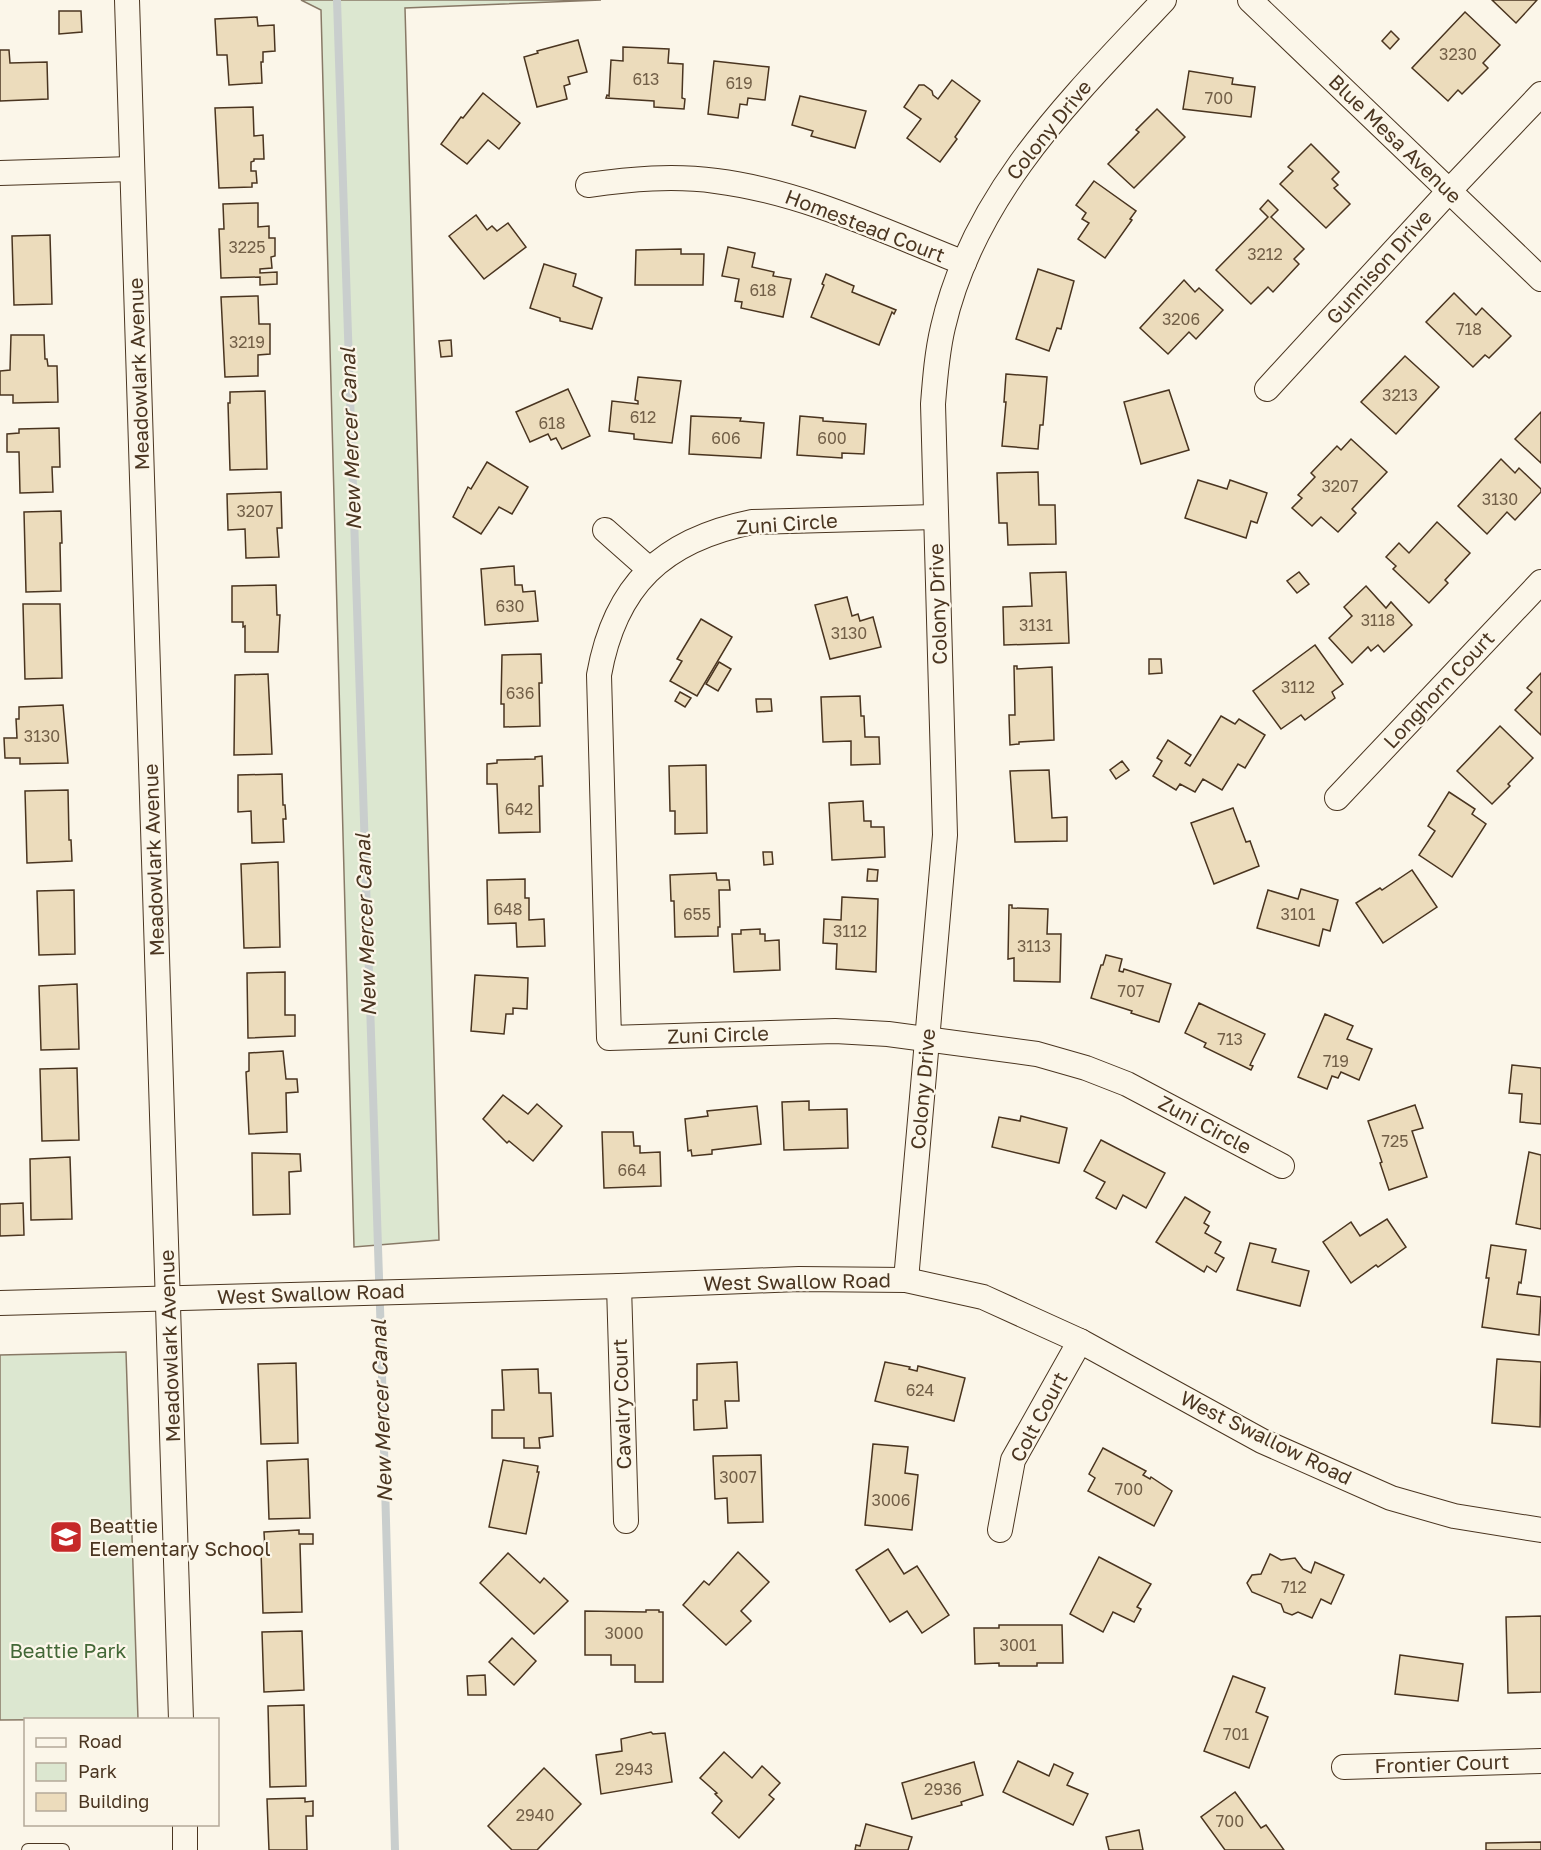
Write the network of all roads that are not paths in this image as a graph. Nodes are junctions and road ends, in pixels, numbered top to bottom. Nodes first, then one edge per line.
1 (127, 0) edge
2 (1164, 0) edge
3 (1250, 0) edge
4 (1541, 94) edge
5 (132, 169) junction
6 (0, 173) edge
7 (588, 185) dead end
8 (1449, 190) junction
9 (964, 263) junction
10 (1541, 279) edge
11 (1267, 389) dead end
12 (935, 517) junction
13 (605, 530) dead end
14 (650, 569) junction
15 (1541, 582) edge
16 (1337, 798) dead end
17 (928, 1039) junction
18 (1282, 1166) dead end
19 (906, 1280) junction
20 (619, 1286) junction
21 (168, 1299) junction
22 (0, 1303) edge
23 (1080, 1341) junction
24 (626, 1521) dead end
25 (1000, 1530) dead end
26 (1541, 1530) edge
27 (182, 1718) edge
28 (1541, 1761) edge
29 (1344, 1767) dead end
30 (185, 1826) edge
31 (28, 1850) edge
32 (63, 1850) edge
33 (185, 1850) edge

1 - 5 street, Meadowlark Avenue
2 - 9 street, Colony Drive
3 - 8 street, Blue Mesa Avenue
4 - 8 street, Gunnison Drive
5 - 6 street
5 - 21 street, Meadowlark Avenue
7 - 9 street, Homestead Court
8 - 10 street, Blue Mesa Avenue
8 - 11 street, Gunnison Drive
9 - 12 street, Colony Drive
12 - 14 street, Zuni Circle
12 - 17 street, Colony Drive
13 - 14 street
14 - 17 street, Zuni Circle
15 - 16 street, Longhorn Court
17 - 18 street, Zuni Circle
17 - 19 street, Colony Drive
19 - 20 street, West Swallow Road
19 - 23 street, West Swallow Road
20 - 21 street, West Swallow Road
20 - 24 street, Cavalry Court
21 - 22 street, West Swallow Road
21 - 27 street, Meadowlark Avenue
23 - 25 street, Colt Court
23 - 26 street, West Swallow Road
28 - 29 street, Frontier Court
30 - 33 street
31 - 32 lane

